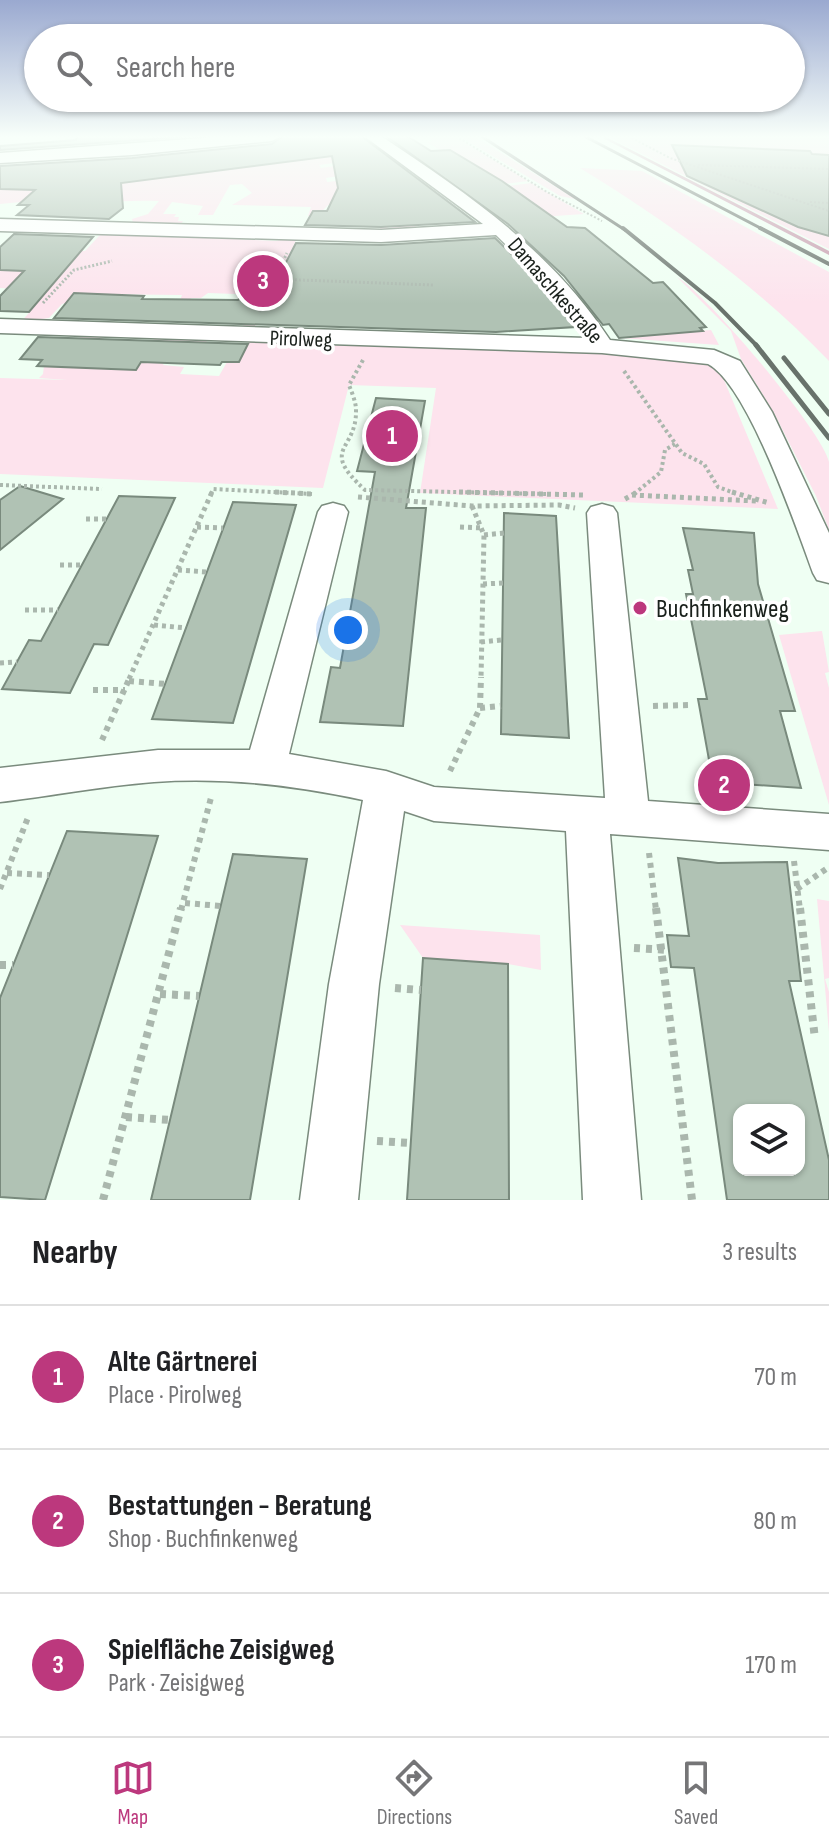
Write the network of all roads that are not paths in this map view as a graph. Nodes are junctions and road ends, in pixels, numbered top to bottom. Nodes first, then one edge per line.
1 (450, 192) edge
2 (0, 225) edge
3 (502, 229) junction
4 (0, 326) edge
5 (602, 346) junction
6 (610, 500) road end
7 (335, 501) road end
8 (829, 573) edge
9 (265, 768) junction
10 (0, 785) edge
11 (386, 788) junction
12 (608, 815) junction
13 (829, 832) edge
14 (329, 1200) edge
15 (612, 1200) edge

1 - 3 street, Damaschkestraße
2 - 3 street
3 - 5 street, Damaschkestraße
4 - 5 street, Pirolweg
5 - 8 street, Damaschkestraße
6 - 12 street
7 - 9 street
9 - 10 street
9 - 11 street
11 - 12 street
11 - 14 street
12 - 13 street
12 - 15 street

